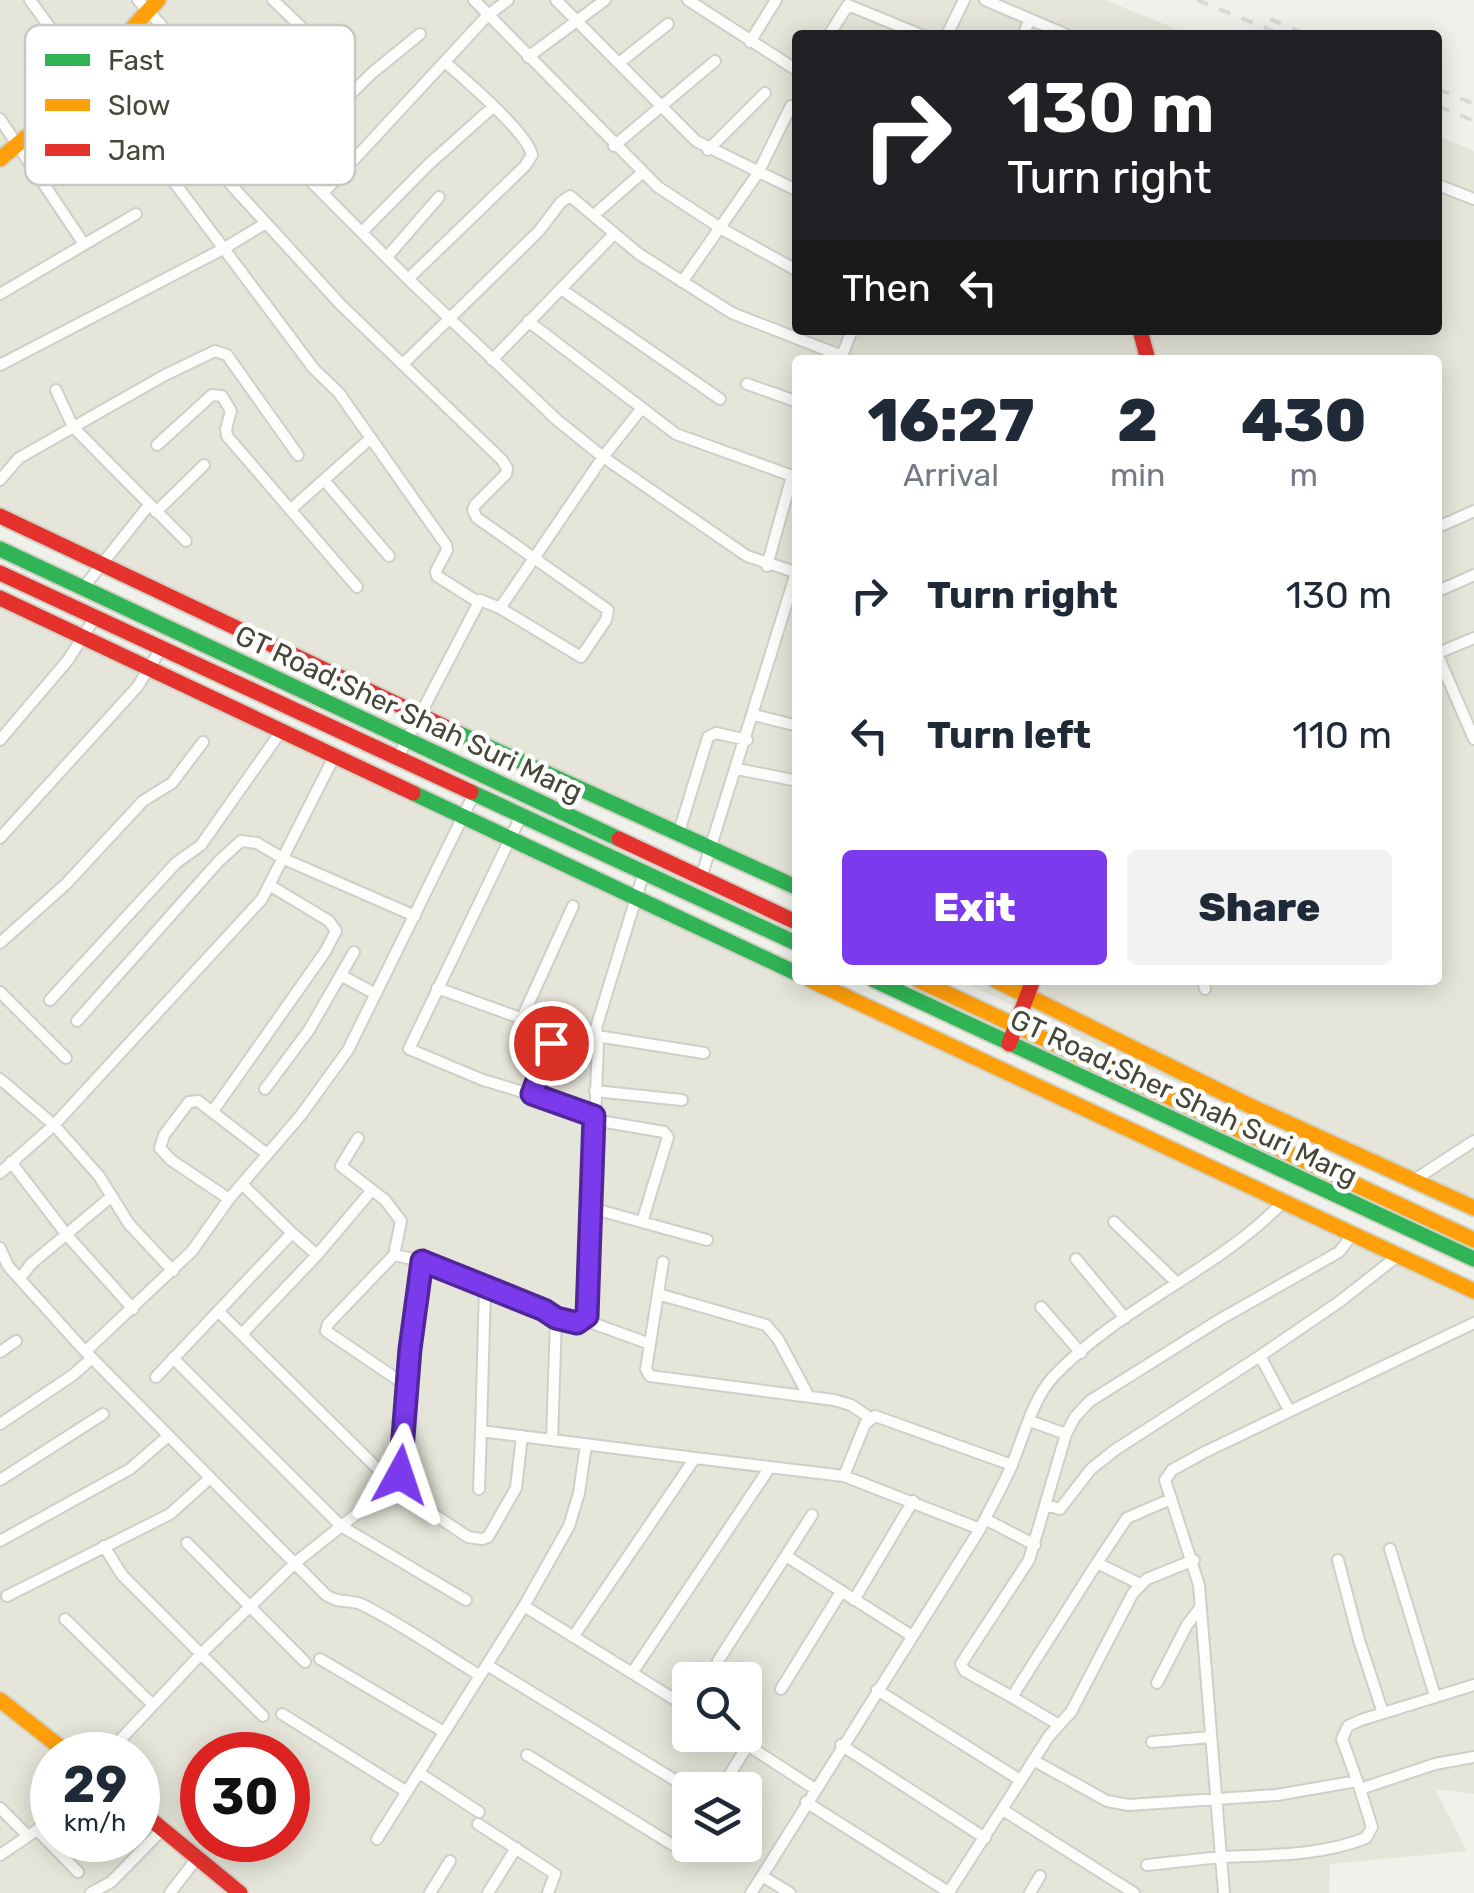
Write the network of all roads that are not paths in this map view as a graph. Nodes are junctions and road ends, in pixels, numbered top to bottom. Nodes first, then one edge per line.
1 (30, 0) edge
2 (273, 0) edge
3 (474, 0) edge
4 (508, 0) edge
5 (556, 0) edge
6 (604, 0) edge
7 (688, 0) edge
8 (776, 0) edge
9 (964, 0) edge
10 (985, 0) edge
11 (148, 4) edge
12 (487, 16) junction
13 (1030, 19) junction
14 (576, 21) junction
15 (668, 24) dead end
16 (47, 25) edge
17 (133, 25) edge
18 (164, 25) edge
19 (299, 25) edge
20 (832, 30) edge
21 (909, 30) edge
22 (949, 30) edge
23 (1025, 30) edge
24 (1056, 30) edge
25 (420, 34) dead end
26 (750, 42) junction
27 (528, 57) junction
28 (716, 62) dead end
29 (446, 63) junction
30 (618, 63) junction
31 (792, 68) edge
32 (355, 90) edge
33 (765, 93) dead end
34 (662, 106) junction
35 (792, 106) dead end
36 (493, 107) junction
37 (0, 119) edge
38 (25, 139) edge
39 (19, 145) junction
40 (614, 146) junction
41 (708, 150) junction
42 (25, 154) edge
43 (355, 159) edge
44 (0, 160) edge
45 (642, 173) junction
46 (758, 173) junction
47 (45, 185) edge
48 (177, 185) edge
49 (230, 185) edge
50 (315, 185) edge
51 (331, 185) edge
52 (1442, 187) edge
53 (792, 188) edge
54 (323, 193) junction
55 (439, 198) dead end
56 (1474, 199) edge
57 (136, 214) dead end
58 (594, 215) junction
59 (266, 223) junction
60 (722, 229) junction
61 (362, 232) junction
62 (614, 234) junction
63 (84, 244) junction
64 (224, 249) junction
65 (387, 257) junction
66 (792, 268) edge
67 (408, 279) junction
68 (682, 282) junction
69 (560, 289) junction
70 (0, 294) edge
71 (450, 319) junction
72 (528, 321) junction
73 (833, 355) edge
74 (492, 360) junction
75 (404, 364) junction
76 (0, 366) edge
77 (748, 384) dead end
78 (56, 390) dead end
79 (720, 399) dead end
80 (792, 400) edge
81 (642, 408) junction
82 (73, 427) junction
83 (371, 438) junction
84 (157, 445) dead end
85 (298, 456) dead end
86 (604, 457) junction
87 (204, 465) dead end
88 (792, 476) edge
89 (0, 480) edge
90 (324, 480) junction
91 (792, 484) edge
92 (152, 508) junction
93 (290, 510) junction
94 (1474, 511) edge
95 (0, 516) edge
96 (1442, 525) edge
97 (186, 541) dead end
98 (0, 549) edge
99 (389, 556) dead end
100 (536, 559) junction
101 (101, 564) junction
102 (767, 566) junction
103 (792, 572) edge
104 (0, 573) edge
105 (1474, 575) edge
106 (83, 588) junction
107 (357, 588) dead end
108 (1442, 589) edge
109 (792, 590) edge
110 (0, 598) edge
111 (478, 602) junction
112 (500, 608) junction
113 (785, 614) junction
114 (96, 616) junction
115 (792, 616) edge
116 (84, 637) junction
117 (1474, 638) edge
118 (162, 647) junction
119 (1442, 652) edge
120 (1442, 663) edge
121 (150, 669) junction
122 (420, 715) junction
123 (754, 715) junction
124 (792, 724) edge
125 (282, 730) junction
126 (1474, 739) edge
127 (0, 740) edge
128 (407, 740) junction
129 (746, 740) junction
130 (203, 742) dead end
131 (334, 755) junction
132 (398, 757) junction
133 (737, 769) junction
134 (792, 780) edge
135 (474, 794) junction
136 (463, 815) junction
137 (522, 816) junction
138 (679, 832) junction
139 (0, 838) edge
140 (511, 840) junction
141 (710, 846) junction
142 (284, 859) junction
143 (644, 871) junction
144 (701, 878) junction
145 (792, 885) edge
146 (271, 886) junction
147 (635, 898) junction
148 (573, 906) dead end
149 (415, 916) junction
150 (792, 920) edge
151 (792, 941) edge
152 (0, 942) edge
153 (354, 952) dead end
154 (792, 971) edge
155 (342, 976) junction
156 (821, 985) edge
157 (885, 985) edge
158 (929, 985) edge
159 (1031, 987) edge
160 (438, 988) junction
161 (0, 992) edge
162 (376, 994) junction
163 (50, 1000) dead end
164 (522, 1018) junction
165 (77, 1021) dead end
166 (1017, 1026) junction
167 (597, 1036) junction
168 (1009, 1044) junction
169 (704, 1054) dead end
170 (66, 1058) dead end
171 (0, 1079) edge
172 (266, 1090) dead end
173 (596, 1091) junction
174 (532, 1094) junction
175 (682, 1100) dead end
176 (212, 1110) junction
177 (594, 1116) junction
178 (54, 1125) junction
179 (358, 1138) dead end
180 (1473, 1142) edge
181 (267, 1154) junction
182 (11, 1162) junction
183 (0, 1173) edge
184 (1414, 1180) junction
185 (242, 1184) junction
186 (372, 1190) junction
187 (112, 1196) junction
188 (229, 1198) junction
189 (1284, 1201) junction
190 (591, 1208) junction
191 (1474, 1208) edge
192 (642, 1222) junction
193 (1114, 1222) dead end
194 (292, 1233) junction
195 (1354, 1233) junction
196 (66, 1234) junction
197 (707, 1240) dead end
198 (1474, 1240) edge
199 (0, 1248) edge
200 (316, 1255) junction
201 (394, 1255) junction
202 (1399, 1255) junction
203 (1474, 1259) edge
204 (1076, 1260) dead end
205 (422, 1261) junction
206 (663, 1262) dead end
207 (4, 1270) edge
208 (173, 1270) junction
209 (21, 1277) junction
210 (1176, 1282) junction
211 (485, 1287) junction
212 (1474, 1291) edge
213 (658, 1294) junction
214 (1042, 1307) dead end
215 (133, 1308) junction
216 (218, 1311) junction
217 (556, 1318) junction
218 (1124, 1318) junction
219 (584, 1320) junction
220 (1474, 1323) edge
221 (242, 1334) junction
222 (16, 1341) dead end
223 (650, 1344) junction
224 (0, 1352) edge
225 (1081, 1353) junction
226 (89, 1354) junction
227 (1260, 1356) junction
228 (173, 1358) junction
229 (156, 1376) dead end
230 (408, 1386) junction
231 (808, 1396) junction
232 (1289, 1410) junction
233 (103, 1414) dead end
234 (870, 1418) junction
235 (1030, 1420) junction
236 (0, 1424) edge
237 (481, 1431) junction
238 (1066, 1434) junction
239 (522, 1436) junction
240 (168, 1437) junction
241 (552, 1440) junction
242 (586, 1445) junction
243 (695, 1458) junction
244 (1012, 1465) junction
245 (770, 1467) junction
246 (386, 1476) junction
247 (844, 1476) junction
248 (209, 1479) junction
249 (0, 1480) edge
250 (398, 1488) junction
251 (480, 1489) dead end
252 (1171, 1499) junction
253 (913, 1501) junction
254 (1045, 1506) junction
255 (812, 1515) dead end
256 (982, 1524) junction
257 (341, 1526) junction
258 (0, 1541) edge
259 (187, 1543) dead end
260 (1035, 1545) junction
261 (104, 1546) junction
262 (1390, 1549) dead end
263 (786, 1556) junction
264 (1194, 1560) junction
265 (1338, 1560) dead end
266 (294, 1563) junction
267 (1097, 1563) junction
268 (1140, 1584) junction
269 (841, 1592) junction
270 (7, 1596) dead end
271 (466, 1600) dead end
272 (854, 1600) junction
273 (524, 1606) junction
274 (248, 1608) junction
275 (1200, 1608) junction
276 (65, 1620) dead end
277 (573, 1636) junction
278 (912, 1636) junction
279 (202, 1654) junction
280 (320, 1659) dead end
281 (718, 1661) dead end
282 (305, 1662) dead end
283 (487, 1665) junction
284 (632, 1673) junction
285 (478, 1676) junction
286 (1156, 1683) dead end
287 (1474, 1684) edge
288 (781, 1689) dead end
289 (877, 1690) junction
290 (1435, 1696) junction
291 (672, 1698) edge
292 (1012, 1698) junction
293 (0, 1700) edge
294 (152, 1704) junction
295 (1382, 1713) junction
296 (282, 1714) dead end
297 (263, 1716) dead end
298 (1058, 1725) junction
299 (41, 1732) edge
300 (127, 1732) edge
301 (444, 1732) junction
302 (1211, 1737) junction
303 (1152, 1742) dead end
304 (842, 1746) junction
305 (759, 1752) edge
306 (527, 1755) dead end
307 (1474, 1757) edge
308 (1034, 1760) junction
309 (419, 1773) junction
310 (672, 1778) edge
311 (1020, 1780) junction
312 (1359, 1785) junction
313 (815, 1789) junction
314 (407, 1792) junction
315 (1215, 1798) junction
316 (806, 1802) junction
317 (0, 1808) edge
318 (1003, 1810) junction
319 (162, 1830) joint
320 (30, 1831) edge
321 (30, 1835) edge
322 (984, 1838) junction
323 (377, 1839) dead end
324 (180, 1845) edge
325 (672, 1845) edge
326 (516, 1848) junction
327 (0, 1855) edge
328 (1221, 1857) junction
329 (450, 1861) dead end
330 (66, 1862) edge
331 (193, 1862) edge
332 (201, 1862) edge
333 (1148, 1866) dead end
334 (78, 1872) dead end
335 (762, 1876) junction
336 (1040, 1876) dead end
337 (91, 1893) edge
338 (170, 1893) edge
339 (240, 1893) edge
340 (430, 1893) edge
341 (488, 1893) edge
342 (548, 1893) edge
343 (751, 1893) edge
344 (790, 1893) edge
345 (950, 1893) edge
346 (1030, 1893) edge
347 (1134, 1893) edge
348 (1224, 1893) edge

1 - 16 street
2 - 19 street
3 - 12 street
4 - 12 street
5 - 14 street
6 - 14 street
7 - 26 street
8 - 26 street
9 - 22 street
10 - 13 street
11 - 17 main road
11 - 18 street
12 - 27 street
12 - 29 street
13 - 23 street
13 - 24 street
14 - 27 street
14 - 30 street
15 - 30 street
20 - 21 street
25 - 32 street
26 - 31 street
27 - 40 street
28 - 34 street
29 - 36 street
29 - 43 street
30 - 34 street
33 - 41 street
34 - 40 street
34 - 41 street
35 - 46 street
36 - 61 street
36 - 67 street
37 - 39 street
38 - 39 main road
39 - 42 street
39 - 44 main road
40 - 45 street
41 - 46 street
45 - 58 street
45 - 60 street
46 - 53 street
46 - 60 street
47 - 63 street
48 - 64 street
49 - 59 street
50 - 54 street
51 - 54 street
52 - 56 street
54 - 61 street
55 - 65 street
57 - 63 street
58 - 62 street
58 - 71 street
59 - 64 street
59 - 75 street
60 - 66 street
60 - 68 street
61 - 65 street
62 - 68 street
62 - 69 street
63 - 70 street
64 - 76 street
64 - 83 street
65 - 67 street
67 - 71 street
68 - 73 street
69 - 72 street
69 - 79 street
71 - 74 street
71 - 75 street
72 - 74 street
72 - 81 street
74 - 86 street
75 - 100 street
77 - 80 street
78 - 82 street
81 - 86 street
81 - 88 street
82 - 85 street
82 - 89 street
82 - 92 street
83 - 90 street
83 - 111 street
84 - 93 street
86 - 100 street
86 - 102 street
87 - 92 street
90 - 93 street
90 - 99 street
91 - 102 street
92 - 97 street
92 - 101 street
93 - 107 street
94 - 96 street
95 - 101 main road
98 - 106 main road, GT Road;Sher Shah Suri Marg
100 - 112 street
100 - 112 street
101 - 106 street
101 - 122 main road
102 - 103 street
104 - 114 main road, GT Road;Sher Shah Suri Marg
105 - 108 street
106 - 128 main road, GT Road;Sher Shah Suri Marg
109 - 113 street
110 - 116 main road
111 - 112 street
111 - 122 street
113 - 115 street
113 - 123 street
114 - 116 street
114 - 118 main road, GT Road;Sher Shah Suri Marg
116 - 121 main road
116 - 127 street
117 - 119 street
118 - 121 street
118 - 132 main road, GT Road;Sher Shah Suri Marg
120 - 126 street
121 - 125 main road
121 - 139 street
122 - 128 street
122 - 138 main road
123 - 124 street
123 - 129 street
125 - 131 main road
125 - 163 street
128 - 132 street
128 - 144 main road, GT Road;Sher Shah Suri Marg
129 - 133 street
129 - 138 street
130 - 152 street
131 - 136 main road
131 - 142 street
132 - 135 main road, GT Road;Sher Shah Suri Marg
133 - 134 street
133 - 141 street
135 - 136 street
135 - 137 main road, GT Road;Sher Shah Suri Marg
136 - 140 main road
136 - 149 street
137 - 140 street
137 - 143 main road, GT Road;Sher Shah Suri Marg
138 - 141 main road
140 - 147 main road
140 - 160 street
141 - 144 street
141 - 145 main road
142 - 146 street
142 - 149 street
142 - 165 street
143 - 147 street
143 - 151 main road, GT Road;Sher Shah Suri Marg
144 - 150 main road, GT Road;Sher Shah Suri Marg
146 - 176 street
146 - 178 street
147 - 154 main road
147 - 167 street
148 - 164 street
149 - 162 street
153 - 155 street
155 - 162 street
155 - 172 street
156 - 189 main road
157 - 168 main road, GT Road;Sher Shah Suri Marg
158 - 166 main road, GT Road;Sher Shah Suri Marg
159 - 166 main road
159 - 184 main road
160 - 164 street
160 - 174 street
161 - 170 street
162 - 181 street
164 - 174 street
166 - 168 main road
166 - 198 main road, GT Road;Sher Shah Suri Marg
167 - 169 street
167 - 173 street
168 - 203 main road, GT Road;Sher Shah Suri Marg
171 - 178 street
173 - 175 street
173 - 177 street
174 - 177 street
176 - 181 street
176 - 188 street
177 - 190 street
177 - 192 street
178 - 182 street
178 - 187 street
179 - 186 street
180 - 184 street
181 - 185 street
182 - 183 street
182 - 196 street
184 - 191 main road
185 - 188 street
185 - 194 street
186 - 200 street
186 - 201 street
187 - 196 street
187 - 208 street
188 - 208 street
189 - 195 main road
189 - 210 street
190 - 192 street
190 - 219 street
192 - 197 street
193 - 210 street
194 - 200 street
194 - 216 street
195 - 202 main road
195 - 238 street
196 - 209 street
196 - 215 street
199 - 207 street
200 - 221 street
201 - 205 street
201 - 230 street
202 - 212 main road
202 - 227 street
204 - 218 street
205 - 211 street
205 - 230 street
206 - 213 street
207 - 209 street
208 - 215 street
209 - 226 street
210 - 218 street
211 - 217 street
211 - 237 street
213 - 223 street
213 - 231 street
214 - 225 street
215 - 226 street
216 - 221 street
216 - 228 street
217 - 219 street
217 - 241 street
218 - 225 street
219 - 223 street
220 - 232 street
221 - 246 street
222 - 224 street
223 - 231 street
225 - 235 street
226 - 236 street
226 - 240 street
227 - 232 street
227 - 254 street
228 - 229 street
228 - 257 street
230 - 250 street
231 - 234 street
232 - 252 street
233 - 249 street
234 - 244 street
234 - 247 street
235 - 238 street
235 - 244 street
237 - 239 street
237 - 251 street
238 - 254 street
239 - 241 street
239 - 250 street
240 - 248 street
240 - 258 street
241 - 242 street
242 - 243 street
242 - 273 street
243 - 245 street
243 - 277 street
244 - 256 street
245 - 247 street
245 - 284 street
246 - 250 street
246 - 257 street
247 - 253 street
248 - 261 street
248 - 266 street
252 - 264 street
252 - 267 street
253 - 256 street
253 - 272 street
254 - 260 street
255 - 263 street
256 - 260 street
256 - 278 street
257 - 266 street
257 - 271 street
259 - 274 street
260 - 292 street
261 - 270 street
261 - 279 street
262 - 290 street
263 - 269 street
263 - 281 street
264 - 268 street
264 - 275 street
265 - 295 street
266 - 274 street
266 - 285 street
267 - 268 street
267 - 292 street
268 - 298 street
269 - 272 street
269 - 288 street
272 - 278 street
273 - 277 street
273 - 283 street
274 - 279 street
274 - 282 street
275 - 286 street
275 - 302 street
276 - 294 street
277 - 284 street
278 - 289 street
279 - 294 street
279 - 297 street
280 - 301 street
283 - 285 street
283 - 310 street
284 - 291 street
285 - 301 street
287 - 290 street
289 - 304 street
289 - 311 street
290 - 295 street
292 - 298 street
293 - 299 main road
294 - 300 street
295 - 312 street
296 - 314 street
298 - 308 street
301 - 309 street
302 - 303 street
302 - 315 street
304 - 313 street
304 - 322 street
305 - 313 street
306 - 325 street
307 - 312 street
308 - 311 street
308 - 315 street
309 - 314 street
309 - 326 street
311 - 318 street
312 - 315 street
312 - 328 street
313 - 316 street
314 - 323 street
315 - 328 street
316 - 335 street
316 - 345 street
317 - 320 street
318 - 322 street
318 - 347 street
319 - 324 main road
319 - 337 street
321 - 327 street
322 - 345 street
326 - 341 street
326 - 342 street
328 - 333 street
328 - 348 street
329 - 340 street
330 - 334 street
331 - 338 street
332 - 339 main road
335 - 343 street
335 - 344 street
336 - 346 street

